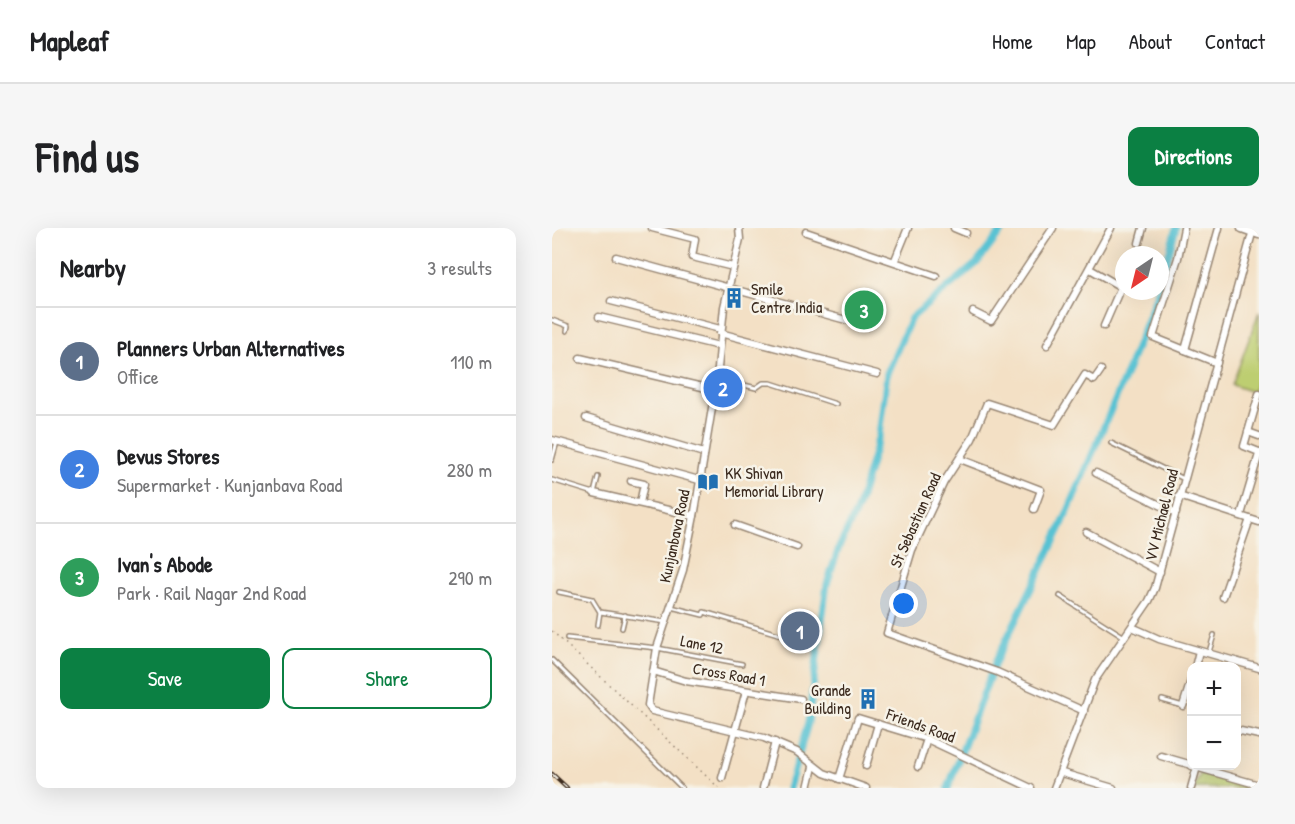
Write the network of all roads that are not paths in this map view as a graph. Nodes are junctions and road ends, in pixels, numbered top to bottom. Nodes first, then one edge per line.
1 (652, 228) edge
2 (739, 228) edge
3 (908, 228) edge
4 (954, 228) edge
5 (1053, 228) edge
6 (1111, 228) edge
7 (1143, 228) edge
8 (1184, 228) edge
9 (1219, 228) edge
10 (1242, 228) edge
11 (1255, 231) edge
12 (806, 232) dead end
13 (966, 233) dead end
14 (1138, 243) dead end
15 (616, 257) dead end
16 (895, 260) junction
17 (734, 267) junction
18 (1089, 269) junction
19 (936, 276) dead end
20 (729, 287) junction
21 (611, 301) dead end
22 (973, 312) dead end
23 (599, 317) dead end
24 (552, 320) edge
25 (868, 326) dead end
26 (1104, 326) dead end
27 (567, 331) dead end
28 (720, 331) junction
29 (1047, 345) dead end
30 (719, 346) junction
31 (1185, 350) junction
32 (580, 358) dead end
33 (1217, 363) junction
34 (1101, 370) dead end
35 (877, 374) dead end
36 (717, 378) junction
37 (715, 390) junction
38 (1259, 394) edge
39 (836, 404) dead end
40 (1257, 407) edge
41 (586, 418) dead end
42 (1248, 432) junction
43 (1259, 436) edge
44 (554, 441) edge
45 (1111, 443) dead end
46 (704, 453) junction
47 (1259, 453) edge
48 (960, 459) junction
49 (552, 460) edge
50 (1096, 474) dead end
51 (598, 477) dead end
52 (1184, 479) junction
53 (552, 480) edge
54 (699, 480) junction
55 (631, 481) dead end
56 (594, 493) junction
57 (1179, 496) junction
58 (640, 503) junction
59 (1034, 509) dead end
60 (1176, 513) junction
61 (1241, 515) junction
62 (694, 516) junction
63 (1250, 519) junction
64 (1259, 522) edge
65 (735, 525) dead end
66 (1086, 532) dead end
67 (797, 547) dead end
68 (1160, 572) junction
69 (559, 592) dead end
70 (1060, 596) dead end
71 (1223, 597) dead end
72 (672, 607) junction
73 (600, 612) junction
74 (625, 615) junction
75 (666, 622) junction
76 (598, 625) dead end
77 (1132, 627) junction
78 (622, 628) dead end
79 (1214, 635) dead end
80 (1125, 637) junction
81 (567, 638) dead end
82 (804, 642) dead end
83 (657, 648) junction
84 (1199, 651) junction
85 (1209, 652) junction
86 (552, 660) edge
87 (1196, 662) edge
88 (742, 664) dead end
89 (1259, 668) edge
90 (653, 671) junction
91 (746, 691) junction
92 (1187, 692) edge
93 (801, 699) dead end
94 (1162, 700) dead end
95 (1183, 706) joint
96 (1084, 711) junction
97 (878, 724) junction
98 (1241, 731) edge
99 (736, 732) junction
100 (1259, 735) edge
101 (927, 739) junction
102 (776, 742) junction
103 (1161, 756) dead end
104 (1187, 764) edge
105 (866, 766) dead end
106 (813, 767) junction
107 (918, 767) dead end
108 (1193, 770) edge
109 (1208, 770) edge
110 (1222, 770) edge
111 (1062, 772) junction
112 (1221, 774) junction
113 (722, 778) dead end
114 (839, 779) junction
115 (1259, 785) edge
116 (682, 788) edge
117 (763, 788) edge
118 (808, 788) edge
119 (866, 788) edge
120 (1031, 788) edge
121 (1054, 788) edge
122 (1113, 788) edge
123 (1191, 788) edge

1 - 17 street
2 - 17 street, Kunjanbava Road
3 - 16 street
4 - 13 street
5 - 22 street
6 - 18 street
7 - 14 street
8 - 31 street
9 - 31 street
10 - 11 main road
11 - 33 street, VV Michael Road
12 - 16 street
15 - 20 street
16 - 19 street
17 - 20 street, Kunjanbava Road
18 - 26 street
18 - 29 street
20 - 25 street
20 - 28 street, Kunjanbava Road
21 - 28 street
23 - 30 street
24 - 27 lane
28 - 30 street, Kunjanbava Road
28 - 35 street
30 - 36 street, Kunjanbava Road
31 - 33 street
32 - 37 street
33 - 52 street, VV Michael Road
34 - 48 street, St Sebastian Road
36 - 37 street, Kunjanbava Road
36 - 39 lane
37 - 46 street, Kunjanbava Road
38 - 40 street
40 - 42 street
41 - 46 street
42 - 43 street
42 - 47 street
44 - 49 lane
44 - 54 street
45 - 52 lane
46 - 54 street, Kunjanbava Road
47 - 61 street
48 - 59 street
48 - 96 street, St Sebastian Road
50 - 60 street
51 - 56 lane
52 - 57 street, VV Michael Road
53 - 56 lane
54 - 62 street, Kunjanbava Road
55 - 58 street
56 - 58 street
57 - 60 street, VV Michael Road
57 - 61 street
58 - 62 street
60 - 68 street, VV Michael Road
61 - 63 street
62 - 72 street, Kunjanbava Road
63 - 64 street
63 - 71 street
65 - 67 street
66 - 68 street
68 - 77 street, VV Michael Road
69 - 73 lane
70 - 80 lane
72 - 75 street, Kunjanbava Road
72 - 82 lane
73 - 74 lane
73 - 76 lane
74 - 75 lane
74 - 78 lane
75 - 83 street, Kunjanbava Road
77 - 80 street, VV Michael Road
77 - 84 street
79 - 85 lane
80 - 96 street, VV Michael Road
81 - 83 lane, Lane 12
83 - 88 lane, Lane 12
83 - 90 street, Kunjanbava Road
84 - 85 street
84 - 87 street
85 - 89 street
86 - 116 lane
90 - 91 street, Cross Road 1
90 - 99 street, Kunjanbava Road
91 - 93 street, Cross Road 1
91 - 99 street
92 - 95 street
94 - 95 lane
96 - 111 street, VV Michael Road
97 - 101 street, Friends Road
97 - 105 street
97 - 114 street, Friends Road
98 - 100 street
99 - 102 street, Kunjanbava Road
99 - 113 street
101 - 107 street
101 - 120 street, Friends Road
102 - 106 street, Kunjanbava Road
102 - 117 street
103 - 104 street
106 - 114 street, Kunjanbava Road
106 - 118 street
108 - 123 street
109 - 112 street
110 - 112 street
111 - 121 street, VV Michael Road
111 - 122 street
112 - 115 street
114 - 119 street, Kunjanbava Road

